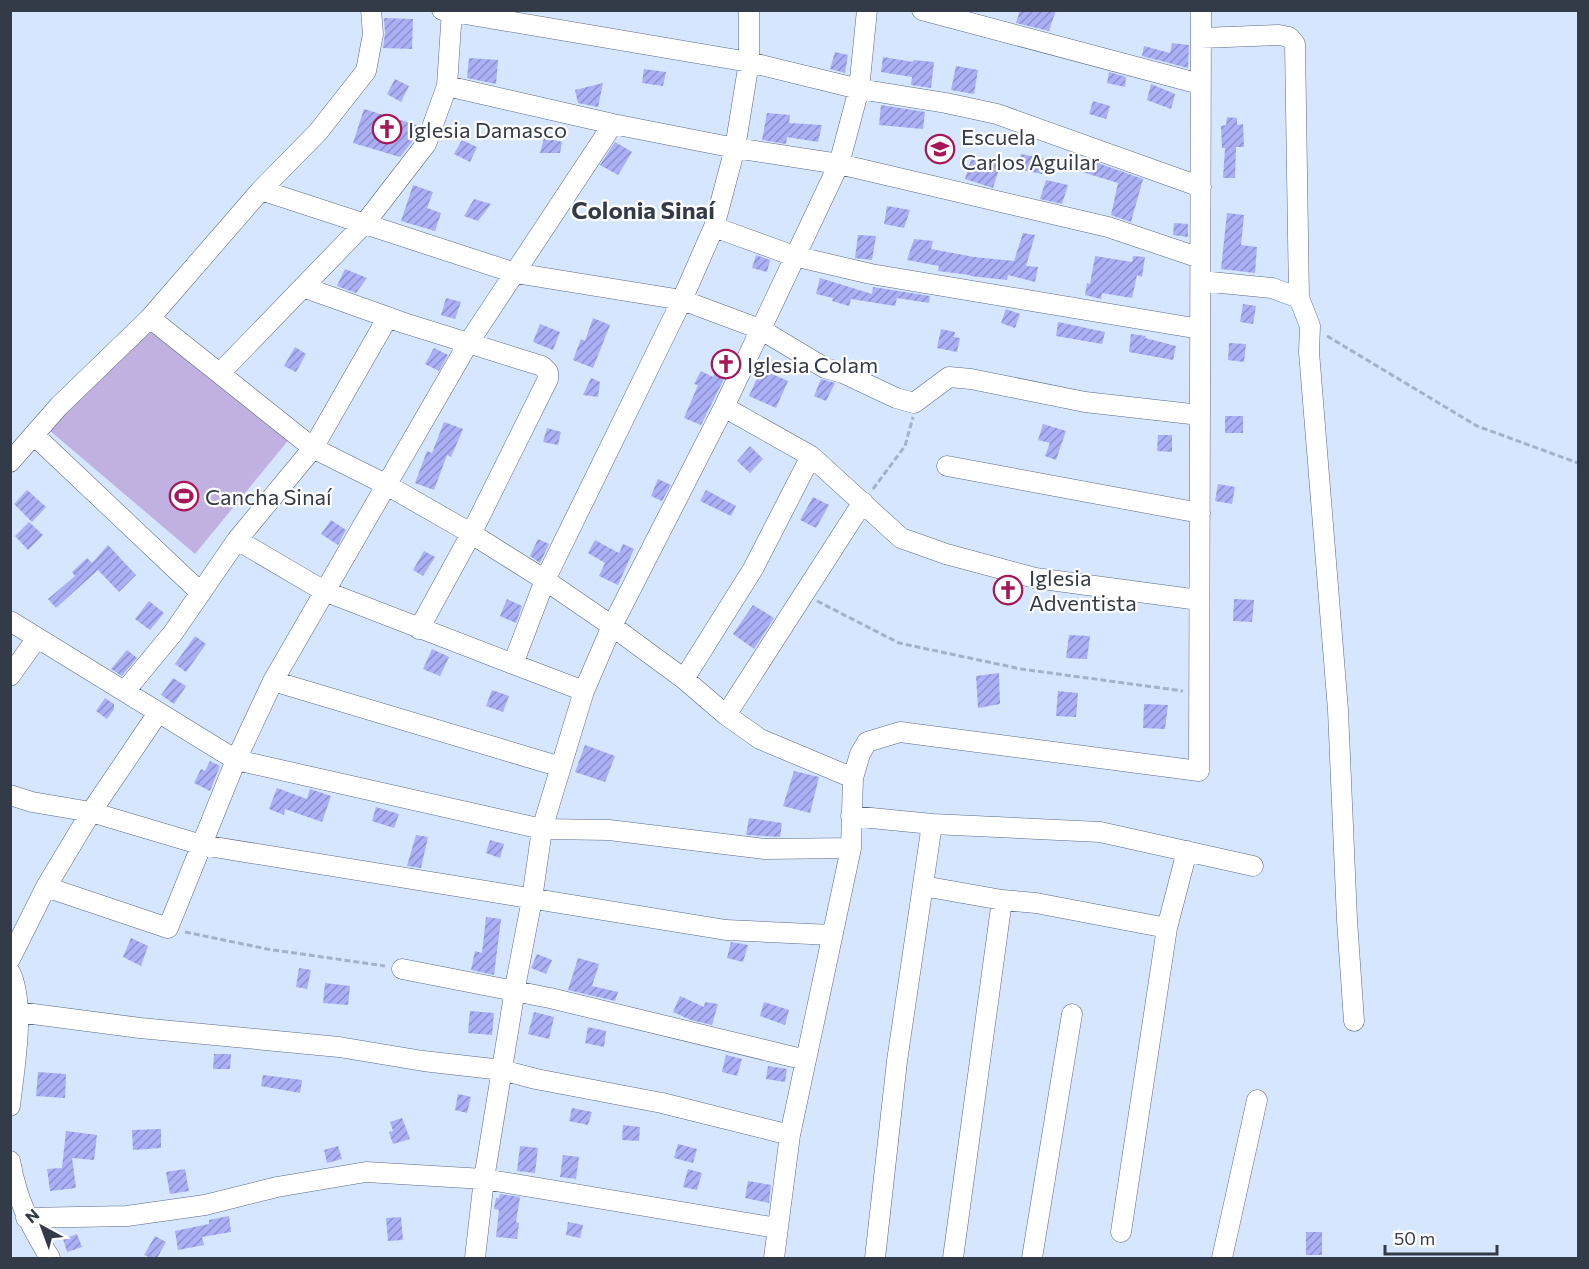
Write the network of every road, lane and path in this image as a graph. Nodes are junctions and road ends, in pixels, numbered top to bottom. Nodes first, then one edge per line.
1 (371, 10) edge
2 (442, 10) edge
3 (749, 10) edge
4 (867, 10) edge
5 (922, 10) edge
6 (1201, 10) edge
7 (452, 11) edge
8 (1201, 38) junction
9 (749, 63) junction
10 (1200, 84) junction
11 (447, 86) junction
12 (859, 90) junction
13 (613, 124) junction
14 (735, 148) junction
15 (839, 164) junction
16 (1201, 187) junction
17 (261, 190) junction
18 (365, 224) junction
19 (714, 227) junction
20 (794, 256) junction
21 (1200, 258) junction
22 (515, 273) junction
23 (1201, 281) junction
24 (303, 287) junction
25 (1299, 298) junction
26 (682, 300) junction
27 (388, 316) junction
28 (150, 318) junction
29 (1310, 326) junction
30 (760, 329) junction
31 (1200, 329) junction
32 (468, 342) junction
33 (220, 373) junction
34 (914, 403) junction
35 (724, 407) junction
36 (1200, 415) junction
37 (34, 435) junction
38 (313, 448) junction
39 (811, 456) junction
40 (10, 462) edge
41 (1578, 463) edge
42 (947, 466) dead end
43 (385, 484) junction
44 (863, 502) junction
45 (1200, 513) junction
46 (471, 534) junction
47 (237, 540) junction
48 (545, 580) junction
49 (324, 591) junction
50 (201, 592) junction
51 (805, 594) junction
52 (1199, 600) junction
53 (10, 621) edge
54 (612, 626) junction
55 (419, 629) junction
56 (37, 638) junction
57 (513, 664) junction
58 (10, 676) edge
59 (684, 680) junction
60 (273, 681) junction
61 (124, 691) junction
62 (584, 691) junction
63 (1199, 693) junction
64 (158, 713) junction
65 (726, 716) junction
66 (236, 760) junction
67 (561, 766) junction
68 (853, 778) junction
69 (10, 795) edge
70 (91, 812) junction
71 (852, 816) junction
72 (932, 824) junction
73 (542, 829) junction
74 (202, 845) junction
75 (851, 848) junction
76 (1187, 852) junction
77 (1253, 866) dead end
78 (923, 886) junction
79 (46, 887) junction
80 (532, 899) junction
81 (1002, 900) junction
82 (168, 928) junction
83 (1167, 928) junction
84 (831, 935) junction
85 (10, 959) edge
86 (402, 969) joint
87 (10, 972) edge
88 (514, 992) junction
89 (18, 1012) junction
90 (1072, 1014) dead end
91 (1354, 1021) dead end
92 (806, 1060) junction
93 (502, 1070) junction
94 (1257, 1100) dead end
95 (10, 1106) edge
96 (790, 1135) junction
97 (10, 1161) edge
98 (484, 1179) junction
99 (26, 1218) junction
100 (777, 1228) junction
101 (1120, 1232) dead end
102 (50, 1258) edge
103 (475, 1258) edge
104 (774, 1258) edge
105 (875, 1258) edge
106 (953, 1258) edge
107 (1032, 1258) edge
108 (1222, 1258) edge

1 - 17 street
2 - 7 street
3 - 9 street
4 - 12 street
5 - 10 street
6 - 8 street
7 - 9 street
7 - 11 street
8 - 10 street
8 - 25 street
9 - 12 street
9 - 14 street
10 - 16 street
11 - 13 street
11 - 18 street
12 - 15 street
12 - 16 street
13 - 14 street
13 - 22 street
14 - 15 street
14 - 19 street
15 - 20 street
15 - 21 street
16 - 21 street
17 - 18 street
17 - 28 street
18 - 22 street
18 - 24 street
19 - 20 street
19 - 26 street
20 - 30 street
20 - 31 street
21 - 23 street
22 - 26 street
22 - 32 street
23 - 25 street
23 - 31 street
24 - 27 street
24 - 33 street
25 - 29 street
26 - 30 street
26 - 48 street
27 - 32 street
27 - 38 street
28 - 33 street
28 - 37 street
29 - 41 path
29 - 91 street
30 - 34 street
30 - 35 street
31 - 36 street
32 - 43 street
32 - 46 street
33 - 38 street
34 - 36 street
34 - 44 path
35 - 39 street
35 - 54 street
36 - 45 street
37 - 40 street
37 - 50 street
38 - 43 street
38 - 47 street
39 - 44 street
39 - 59 street
42 - 45 street
43 - 46 street
43 - 49 street
44 - 51 street
44 - 52 street
45 - 52 street
46 - 48 street
46 - 55 street
47 - 49 street
47 - 50 street
48 - 54 street
48 - 57 street
49 - 55 street
49 - 60 street
50 - 61 street
51 - 63 path
51 - 65 street
52 - 63 street
53 - 56 street
54 - 59 street
54 - 62 street
55 - 57 street
56 - 58 street
56 - 61 street
57 - 62 street
59 - 65 street
60 - 66 street
60 - 67 street
61 - 64 street
62 - 67 street
63 - 68 street
64 - 66 street
64 - 70 street
65 - 68 street
66 - 73 street
66 - 74 street
67 - 73 street
68 - 71 street
69 - 70 street
70 - 74 street
70 - 79 street
71 - 72 street
71 - 75 street
72 - 76 street
72 - 78 street
73 - 75 street
73 - 80 street
74 - 80 street
74 - 82 street
75 - 84 street
76 - 77 street
76 - 83 street
78 - 81 street
78 - 105 street
79 - 82 street
79 - 85 street
80 - 84 street
80 - 88 street
81 - 83 street
81 - 106 street
82 - 86 path
83 - 101 street
84 - 92 street
86 - 88 street
87 - 89 street
88 - 92 street
88 - 93 street
89 - 93 street
89 - 95 street
90 - 107 street
92 - 96 street
93 - 96 street
93 - 98 street
94 - 108 street
96 - 100 street
97 - 99 street
98 - 99 street
98 - 100 street
98 - 103 street
99 - 102 street
100 - 104 street

